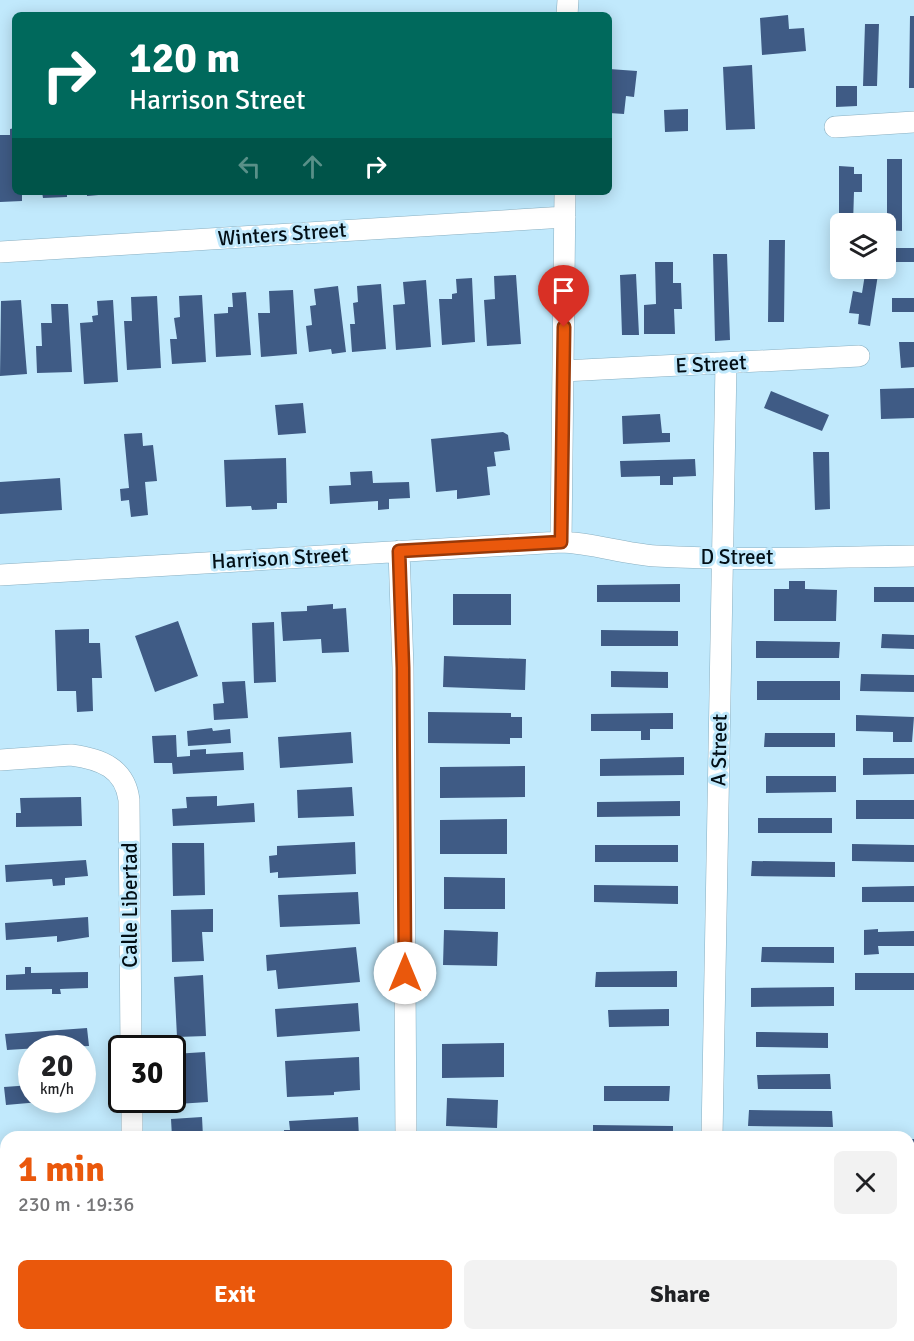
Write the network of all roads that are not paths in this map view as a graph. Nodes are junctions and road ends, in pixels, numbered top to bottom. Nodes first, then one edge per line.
1 (914, 122) edge
2 (835, 127) dead end
3 (565, 195) edge
4 (565, 217) junction
5 (0, 252) edge
6 (859, 356) dead end
7 (726, 364) junction
8 (563, 370) junction
9 (561, 542) junction
10 (399, 551) junction
11 (914, 556) edge
12 (722, 558) junction
13 (0, 575) edge
14 (0, 760) edge
15 (131, 1035) edge
16 (132, 1113) edge
17 (132, 1131) edge
18 (406, 1131) edge
19 (712, 1131) edge

1 - 2 street
3 - 4 street
4 - 5 street, Winters Street
4 - 8 street
6 - 7 street, E Street
7 - 8 street, E Street
7 - 12 street, A Street
8 - 9 street
9 - 10 street, Harrison Street
9 - 12 street, D Street
10 - 13 street, Harrison Street
10 - 18 street
11 - 12 street, D Street
12 - 19 street, A Street
14 - 15 street, Calle Libertad
16 - 17 street

